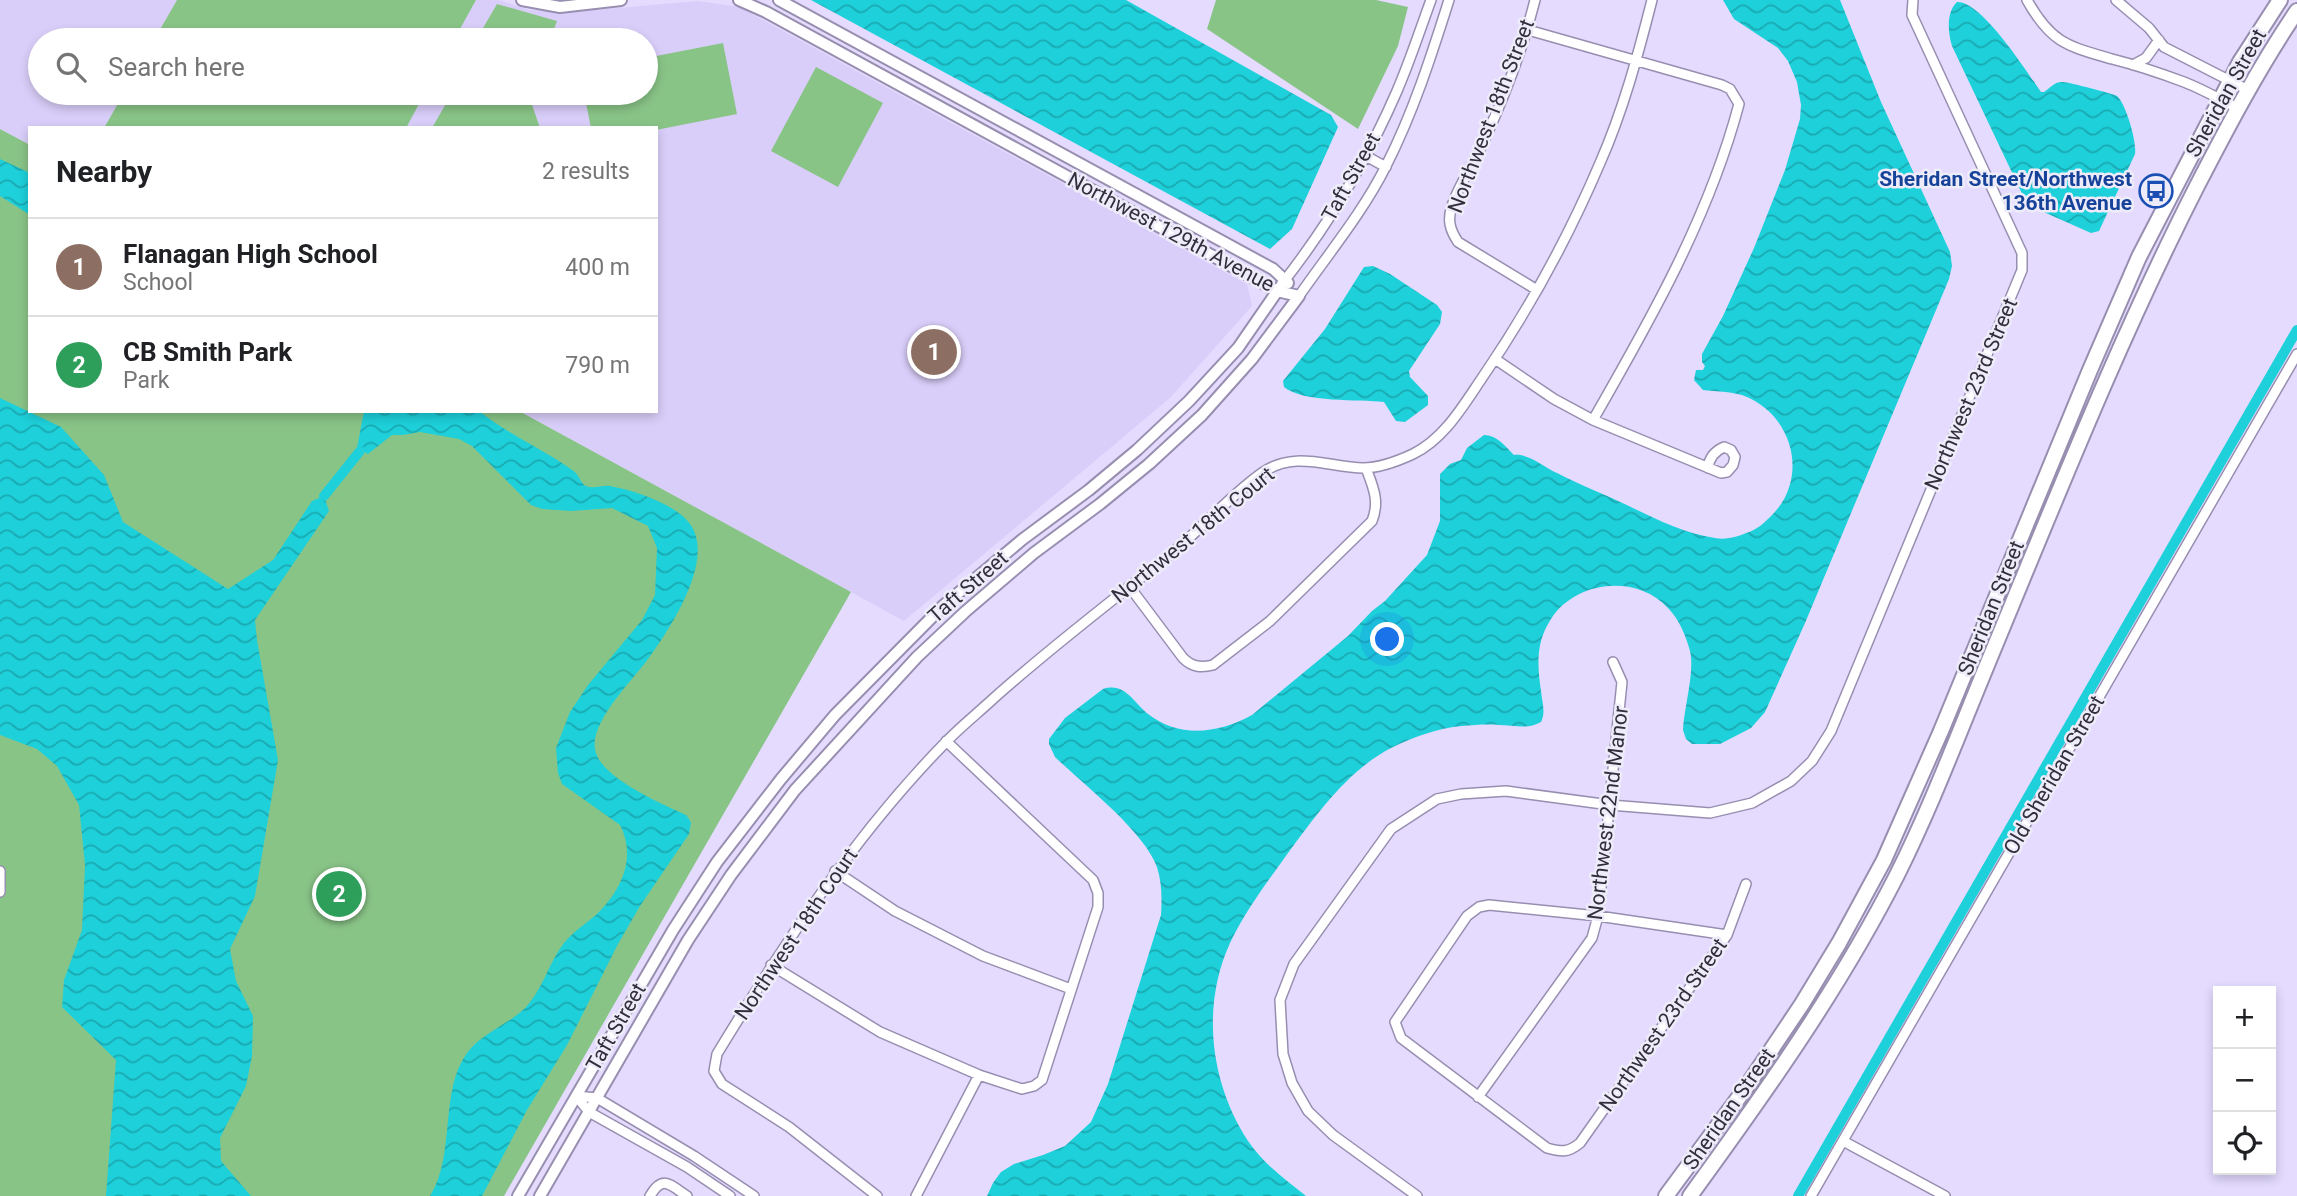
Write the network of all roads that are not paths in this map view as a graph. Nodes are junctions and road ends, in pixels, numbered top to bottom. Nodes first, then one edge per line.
1 (522, 0) edge
2 (621, 0) edge
3 (739, 0) edge
4 (779, 0) edge
5 (1431, 0) edge
6 (1535, 0) edge
7 (1652, 0) edge
8 (1913, 0) edge
9 (2027, 0) edge
10 (2039, 0) edge
11 (2116, 0) edge
12 (2280, 0) edge
13 (1446, 1) edge
14 (2032, 10) junction
15 (2297, 11) edge
16 (1528, 30) junction
17 (2159, 40) junction
18 (1637, 60) junction
19 (2133, 65) junction
20 (911, 73) junction
21 (2231, 81) junction
22 (2248, 90) junction
23 (913, 93) junction
24 (2221, 100) junction
25 (2237, 108) junction
26 (1364, 155) junction
27 (1386, 167) junction
28 (1285, 280) junction
29 (1537, 290) junction
30 (1277, 291) junction
31 (1299, 296) junction
32 (2297, 354) edge
33 (1495, 359) junction
34 (1592, 420) junction
35 (1366, 468) junction
36 (1708, 468) dead end
37 (1089, 490) junction
38 (1100, 505) junction
39 (1129, 586) junction
40 (1613, 662) dead end
41 (946, 741) junction
42 (1610, 805) junction
43 (0, 871) edge
44 (835, 871) junction
45 (1746, 884) dead end
46 (0, 892) edge
47 (1598, 916) junction
48 (1727, 935) junction
49 (771, 965) junction
50 (1071, 989) junction
51 (979, 1075) junction
52 (576, 1096) junction
53 (1478, 1097) junction
54 (597, 1098) junction
55 (589, 1112) junction
56 (1843, 1140) junction
57 (518, 1196) edge
58 (540, 1196) edge
59 (650, 1196) edge
60 (687, 1196) edge
61 (730, 1196) edge
62 (754, 1196) edge
63 (877, 1196) edge
64 (916, 1196) edge
65 (1417, 1196) edge
66 (1666, 1196) edge
67 (1690, 1196) edge
68 (1811, 1196) edge
69 (1945, 1196) edge

1 - 2 street
3 - 23 street, Northwest 129th Avenue
4 - 20 street, Northwest 129th Avenue
5 - 26 street, Taft Street
6 - 16 street, Northwest 18th Street
7 - 18 street, Northwest 18th Court
8 - 42 street, Northwest 23rd Street
9 - 14 street
10 - 14 street
11 - 17 street
12 - 21 main road, Sheridan Street
13 - 27 street, Taft Street
14 - 19 street
15 - 22 main road, Sheridan Street
16 - 18 street
16 - 29 street, Northwest 18th Street
17 - 19 street
17 - 21 street
18 - 29 street, Northwest 18th Court
18 - 34 street
19 - 24 street
20 - 23 street
20 - 28 street, Northwest 129th Avenue
21 - 22 street
21 - 24 main road, Sheridan Street
22 - 25 main road, Sheridan Street
23 - 30 street, Northwest 129th Avenue
24 - 25 street
24 - 66 main road, Sheridan Street
25 - 67 main road, Sheridan Street
26 - 27 street
26 - 28 street, Taft Street
27 - 31 street, Taft Street
28 - 30 street, Taft Street
28 - 31 street, Northwest 129th Avenue
29 - 33 street, Northwest 18th Court
30 - 31 street, Northwest 129th Avenue
30 - 37 street, Taft Street
31 - 38 street, Taft Street
32 - 56 street, Old Sheridan Street
33 - 34 street
33 - 35 street, Northwest 18th Court
34 - 36 street
35 - 39 street, Northwest 18th Court
35 - 39 street
37 - 38 street
37 - 52 street, Taft Street
38 - 54 street, Taft Street
39 - 41 street, Northwest 18th Court
40 - 42 street, Northwest 22nd Manor
41 - 44 street, Northwest 18th Court
41 - 50 street
42 - 47 street, Northwest 22nd Manor
42 - 65 street, Northwest 23rd Street
43 - 46 street
44 - 49 street, Northwest 18th Court
44 - 50 street
45 - 48 street, Northwest 23rd Street
47 - 48 street
47 - 53 street, Northwest 22nd Manor
47 - 53 street
48 - 53 street, Northwest 23rd Street
49 - 51 street
49 - 63 street, Northwest 18th Court
50 - 51 street
51 - 64 street
52 - 54 street
52 - 55 street
52 - 57 street, Taft Street
54 - 55 street, Taft Street
54 - 62 street
55 - 58 street, Taft Street
55 - 61 street
56 - 68 street, Old Sheridan Street
56 - 69 street
59 - 60 street

